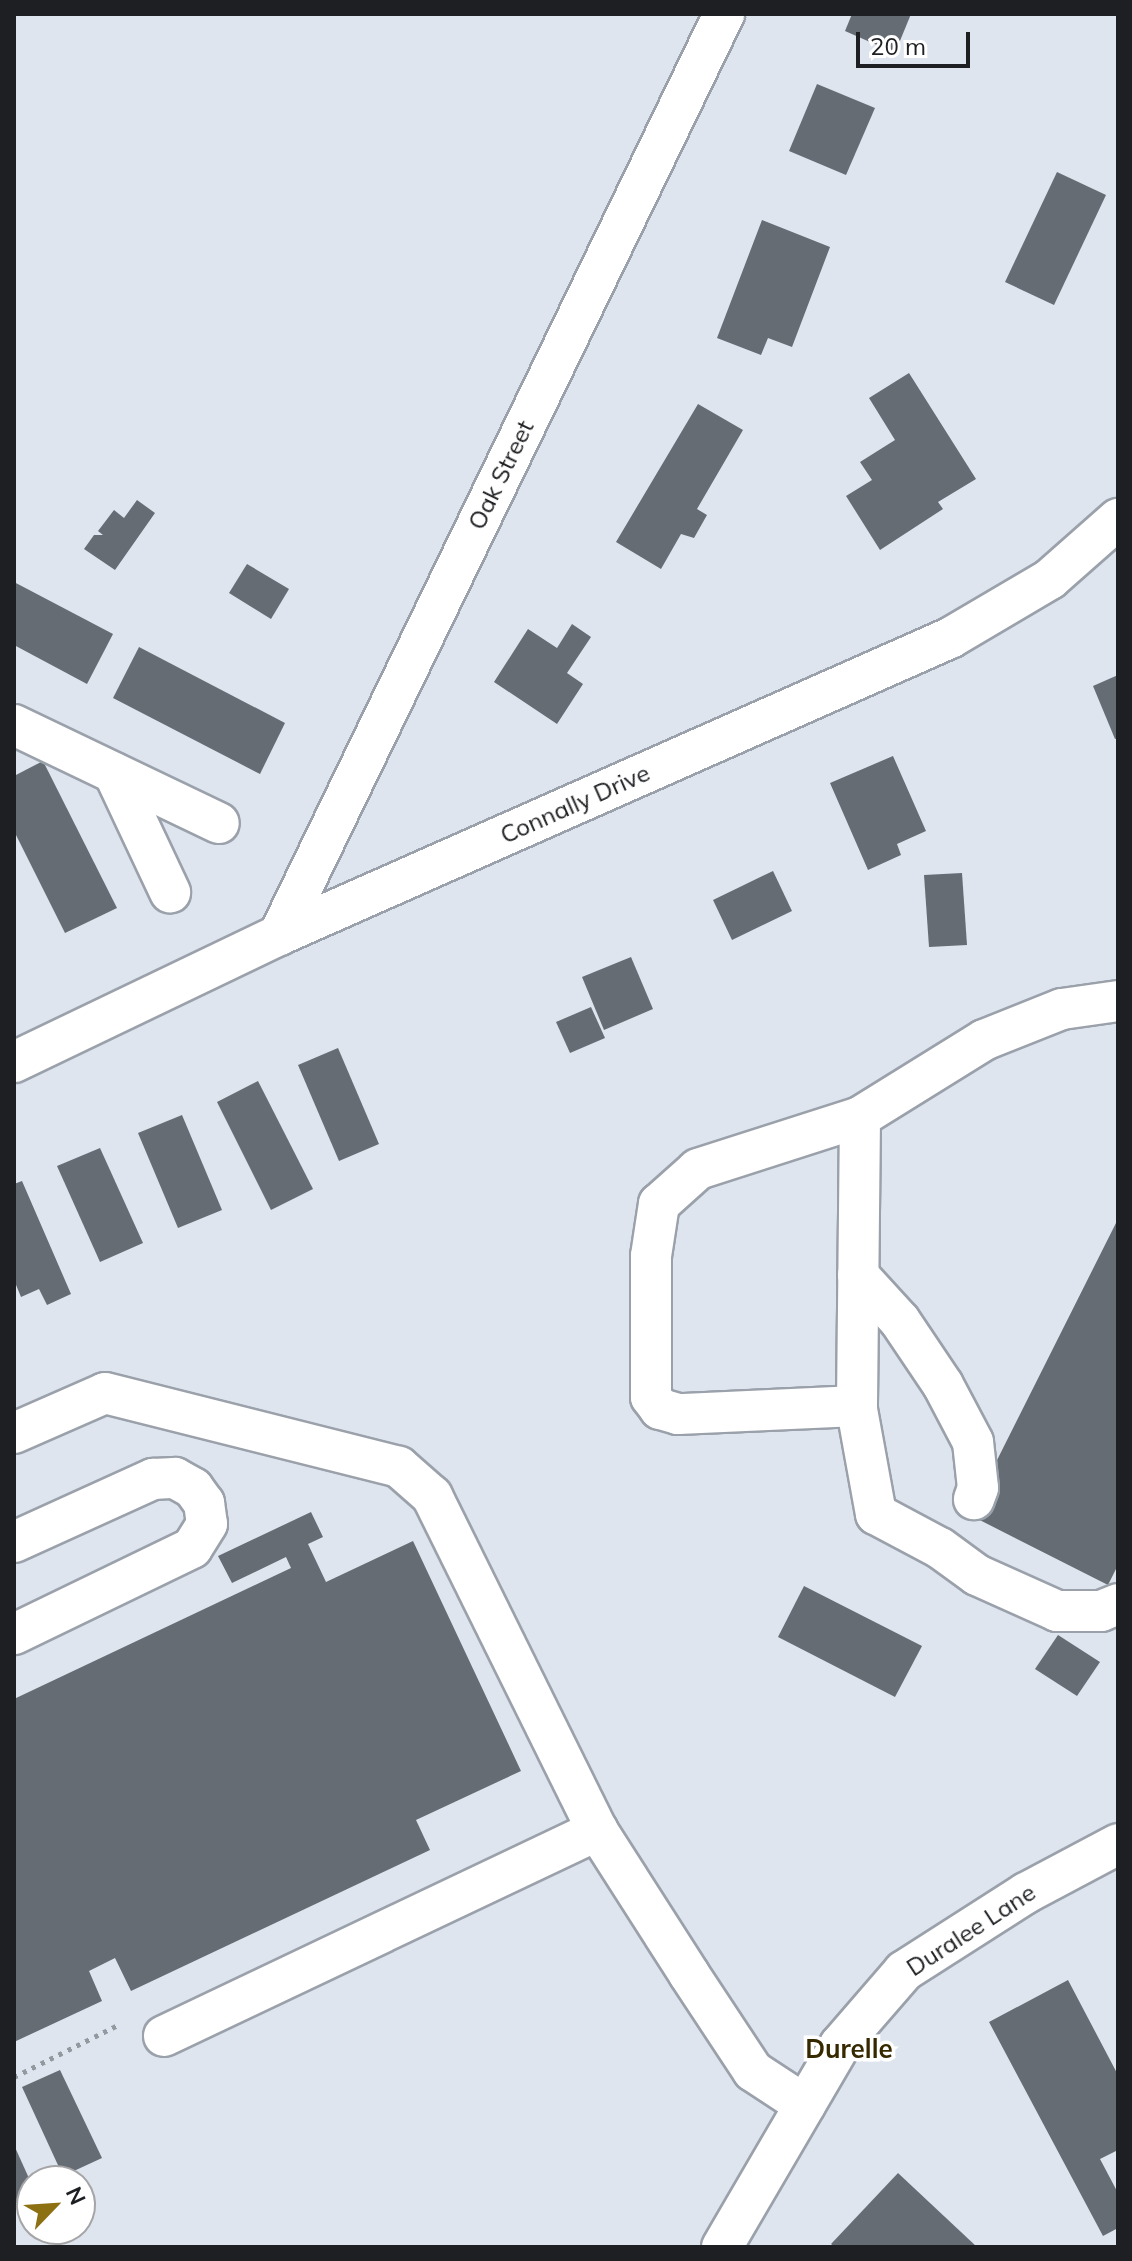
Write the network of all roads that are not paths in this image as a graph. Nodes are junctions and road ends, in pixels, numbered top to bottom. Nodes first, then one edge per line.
1 (724, 14) edge
2 (1118, 519) edge
3 (14, 725) edge
4 (114, 773) junction
5 (219, 823) dead end
6 (170, 892) dead end
7 (279, 935) junction
8 (1118, 1001) edge
9 (14, 1062) edge
10 (860, 1117) junction
11 (858, 1275) junction
12 (856, 1404) junction
13 (14, 1433) edge
14 (14, 1542) edge
15 (940, 1548) junction
16 (1118, 1604) edge
17 (14, 1634) edge
18 (597, 1830) junction
19 (1118, 1844) edge
20 (164, 2036) dead end
21 (805, 2105) junction
22 (722, 2247) edge

1 - 7 street, Oak Street
2 - 7 street, Connally Drive
3 - 4 street
4 - 5 street
4 - 6 street
7 - 9 street, Connally Drive
8 - 10 street
10 - 11 street
10 - 12 street
11 - 12 street
11 - 15 street
12 - 15 street
13 - 18 street
14 - 17 street
15 - 16 street
18 - 20 street
18 - 21 street
19 - 21 street, Duralee Lane
21 - 22 street, Duralee Lane

